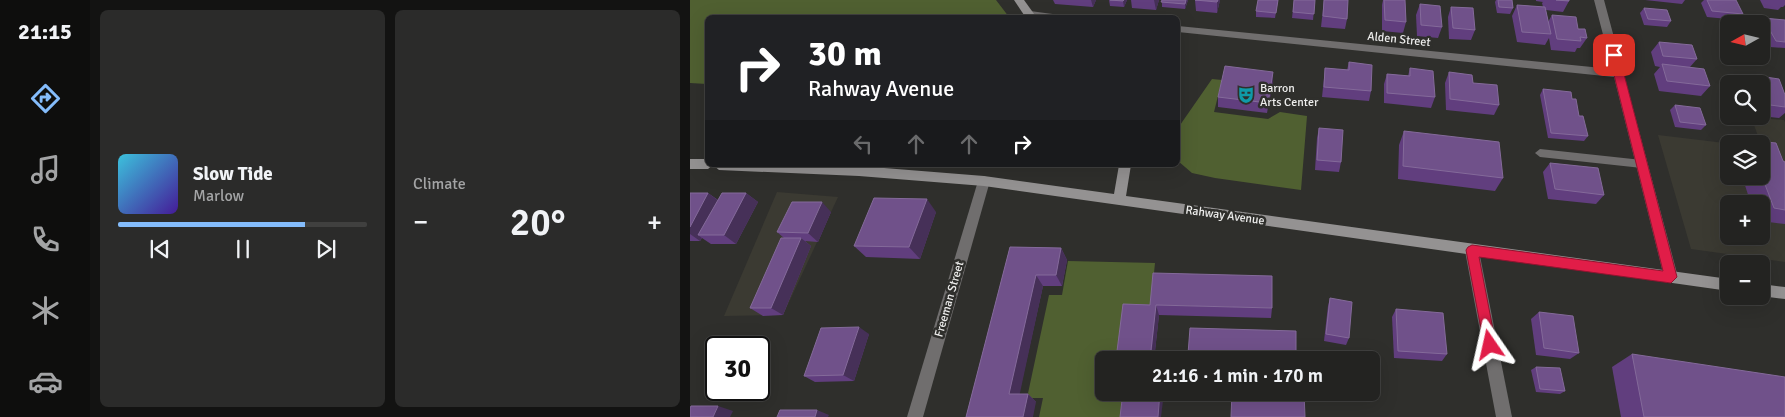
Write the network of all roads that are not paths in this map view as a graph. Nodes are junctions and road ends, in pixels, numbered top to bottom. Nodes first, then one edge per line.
1 (1019, 0) edge
2 (1599, 0) edge
3 (1030, 15) edge
4 (1180, 29) edge
5 (1619, 74) junction
6 (1540, 152) dead end
7 (690, 164) edge
8 (705, 164) edge
9 (1642, 164) junction
10 (766, 167) edge
11 (1125, 167) edge
12 (984, 181) junction
13 (1119, 200) junction
14 (1472, 250) junction
15 (1671, 277) junction
16 (1720, 285) edge
17 (1770, 291) edge
18 (1785, 293) edge
19 (915, 417) edge
20 (1504, 417) edge

1 - 3 main road
2 - 5 street
4 - 5 street, Alden Street
5 - 9 street
6 - 9 lane
7 - 8 main road
9 - 15 street
10 - 12 main road, Rahway Avenue
11 - 13 main road
12 - 13 main road, Rahway Avenue
12 - 19 street, Freeman Street
13 - 14 main road, Rahway Avenue
14 - 15 main road, Rahway Avenue
14 - 20 street
15 - 16 main road, Rahway Avenue
17 - 18 main road

